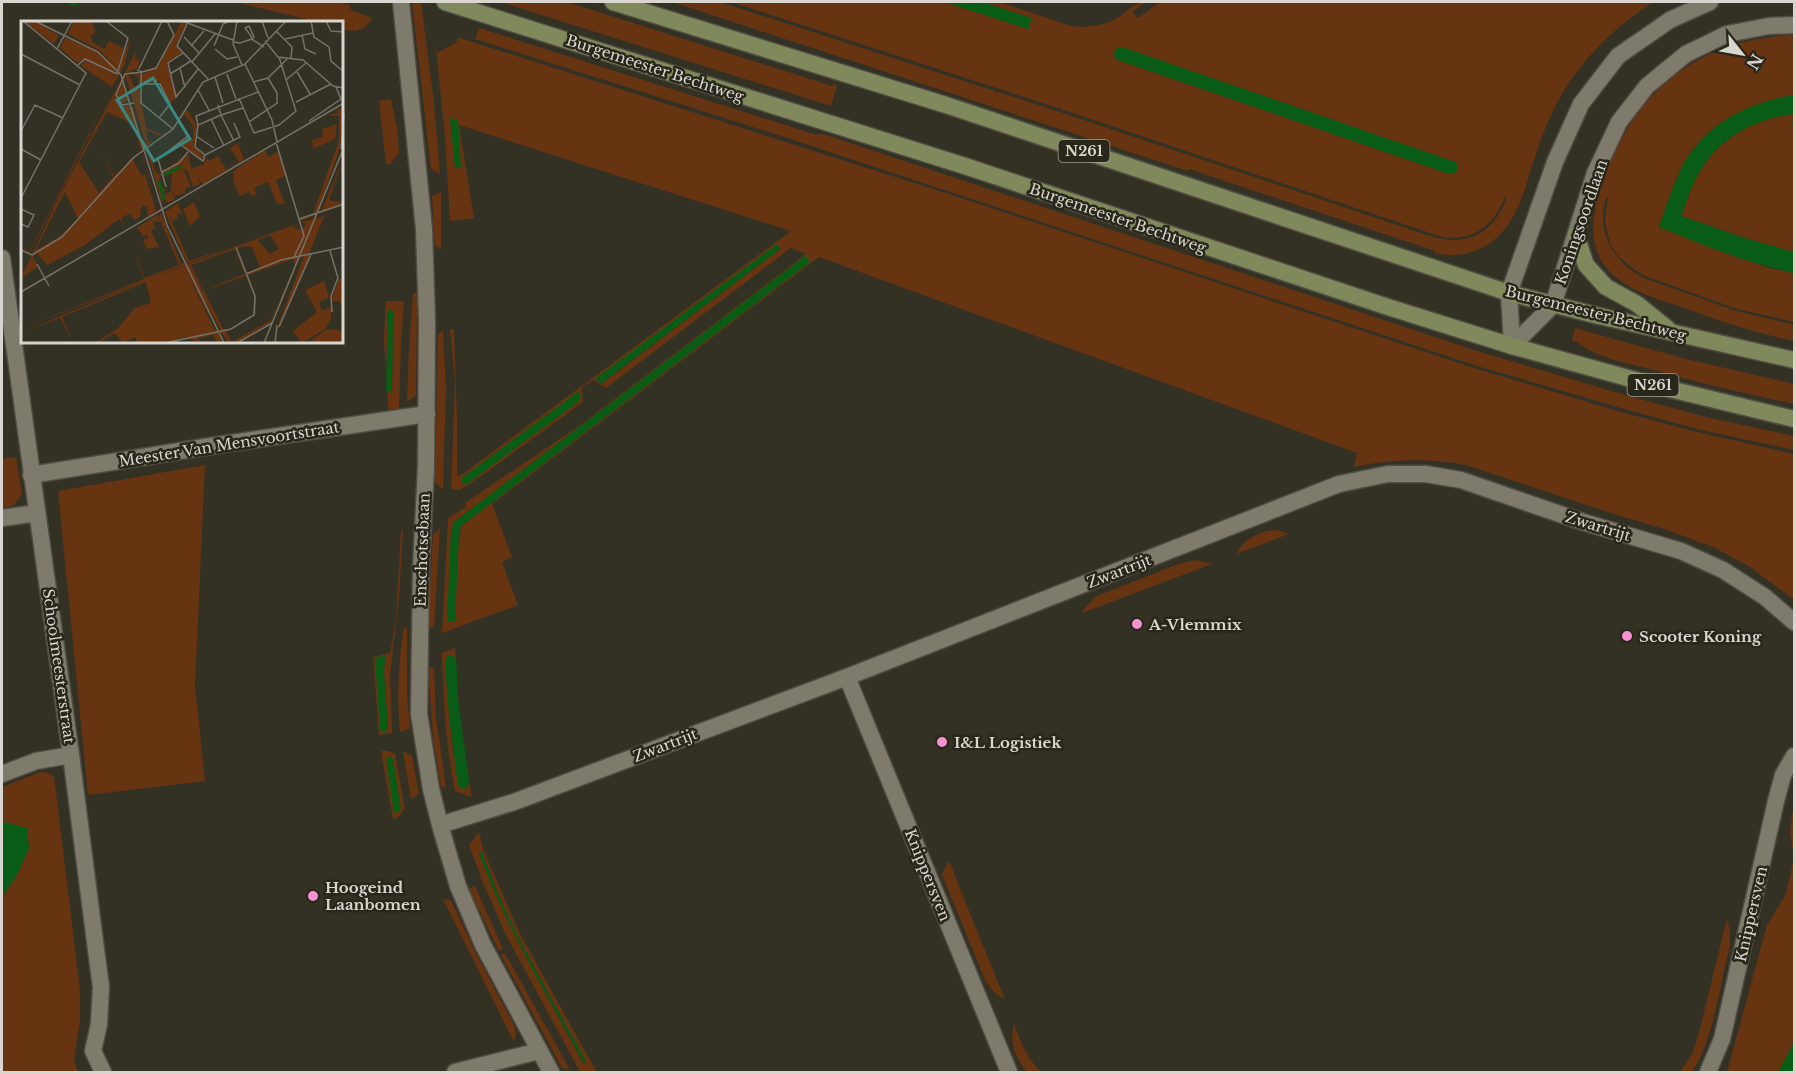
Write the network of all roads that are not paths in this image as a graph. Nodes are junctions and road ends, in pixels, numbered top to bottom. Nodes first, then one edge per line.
1 (401, 2) edge
2 (448, 2) edge
3 (613, 2) edge
4 (1710, 2) edge
5 (1794, 26) edge
6 (1576, 235) junction
7 (2, 258) edge
8 (1509, 293) junction
9 (1553, 305) junction
10 (1674, 333) junction
11 (1512, 345) junction
12 (1794, 360) edge
13 (427, 414) junction
14 (1794, 419) edge
15 (32, 475) junction
16 (37, 513) junction
17 (2, 518) edge
18 (1794, 622) edge
19 (847, 677) junction
20 (71, 755) junction
21 (1794, 756) edge
22 (2, 774) edge
23 (440, 825) junction
24 (539, 1051) junction
25 (103, 1072) edge
26 (455, 1072) edge
27 (551, 1072) edge
28 (1009, 1072) edge
29 (1708, 1072) edge

1 - 13 street, Enschotsebaan
2 - 11 main road, Burgemeester Bechtweg / N261
3 - 8 main road, Burgemeester Bechtweg / N261
4 - 8 street
5 - 6 street, Koningsoordlaan
6 - 9 street, Koningsoordlaan
6 - 10 main road
7 - 15 street, Schoolmeesterstraat
8 - 9 main road, Burgemeester Bechtweg / N261
8 - 11 street
9 - 10 main road, Burgemeester Bechtweg / N261
9 - 11 street, Koningsoordlaan
10 - 12 main road, Burgemeester Bechtweg / N261
11 - 14 main road, Burgemeester Bechtweg / N261
13 - 15 street, Meester Van Mensvoortstraat
13 - 23 street, Enschotsebaan
15 - 16 street, Schoolmeesterstraat
16 - 17 street
16 - 20 street, Schoolmeesterstraat
18 - 19 street, Zwartrijt
19 - 23 street, Zwartrijt
19 - 28 street, Knippersven
20 - 22 street
20 - 25 street, Schoolmeesterstraat
21 - 29 street, Knippersven
23 - 24 street, Enschotsebaan
24 - 26 street
24 - 27 street, Enschotsebaan

